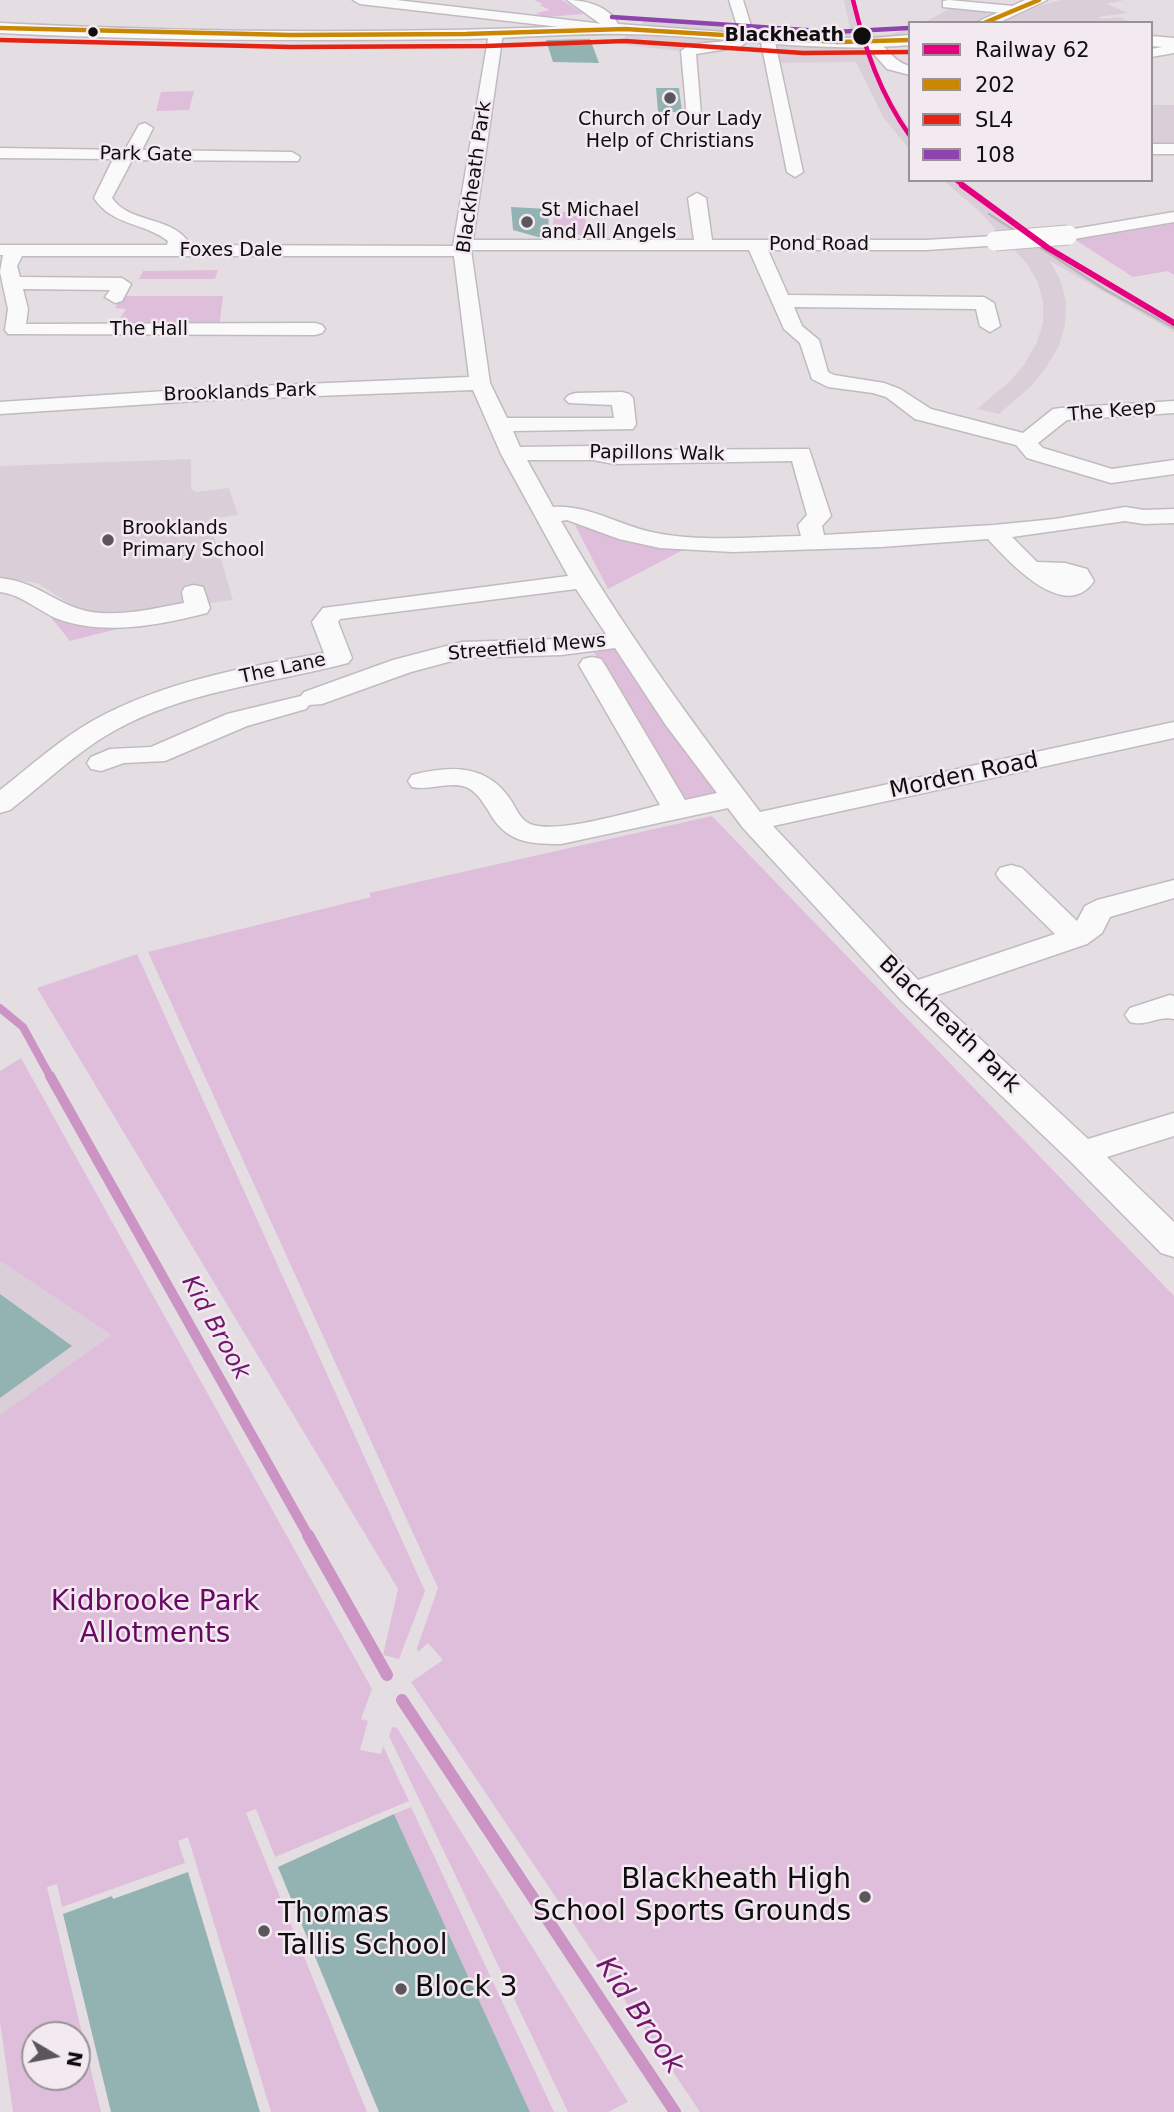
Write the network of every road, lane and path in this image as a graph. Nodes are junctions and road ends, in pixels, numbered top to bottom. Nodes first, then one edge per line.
1 (360, 0) edge
2 (575, 0) edge
3 (736, 0) edge
4 (1040, 0) edge
5 (948, 4) dead end
6 (1013, 10) junction
7 (988, 21) edge
8 (0, 28) edge
9 (612, 29) junction
10 (496, 33) junction
11 (743, 39) junction
12 (908, 40) edge
13 (768, 42) junction
14 (872, 44) junction
15 (908, 70) edge
16 (694, 115) dead end
17 (145, 128) dead end
18 (1153, 149) edge
19 (1174, 149) edge
20 (0, 153) edge
21 (128, 155) junction
22 (292, 157) dead end
23 (795, 172) dead end
24 (697, 198) dead end
25 (1174, 217) edge
26 (704, 245) junction
27 (756, 245) junction
28 (462, 248) junction
29 (7, 250) edge
30 (174, 251) junction
31 (257, 251) junction
32 (249, 274) dead end
33 (9, 294) edge
34 (115, 297) dead end
35 (781, 300) junction
36 (990, 326) dead end
37 (315, 329) dead end
38 (481, 383) junction
39 (576, 399) dead end
40 (1174, 407) edge
41 (0, 408) edge
42 (497, 425) junction
43 (1027, 441) junction
44 (512, 453) junction
45 (1174, 467) edge
46 (1111, 477) junction
47 (1125, 514) junction
48 (547, 515) junction
49 (1174, 516) edge
50 (994, 532) junction
51 (815, 543) junction
52 (1034, 569) dead end
53 (583, 581) junction
54 (0, 585) edge
55 (194, 592) dead end
56 (622, 640) junction
57 (592, 665) dead end
58 (1174, 730) edge
59 (101, 763) dead end
60 (422, 781) dead end
61 (0, 804) edge
62 (677, 810) junction
63 (743, 810) junction
64 (1011, 874) dead end
65 (1174, 889) edge
66 (1076, 937) junction
67 (912, 993) junction
68 (1174, 1009) edge
69 (1141, 1015) dead end
70 (1174, 1124) edge
71 (1082, 1153) junction
72 (1174, 1244) edge

1 - 9 street
2 - 9 main road
3 - 11 street
4 - 6 main road
5 - 6 street
6 - 7 main road
8 - 10 main road
9 - 10 main road
9 - 11 main road
10 - 28 street, Blackheath Park
11 - 13 main road
11 - 16 street
12 - 14 main road
13 - 14 main road
13 - 23 street
14 - 15 street
17 - 21 street
18 - 19 street
20 - 21 street, Park Gate
21 - 22 street, Park Gate
21 - 30 street
24 - 26 street
25 - 27 street, Pond Road, bridge
26 - 27 street, Pond Road
26 - 28 street, Pond Road
27 - 35 street
28 - 31 street, Foxes Dale
28 - 38 street, Blackheath Park
29 - 30 street, Foxes Dale
29 - 33 street, The Hall
30 - 31 street, Foxes Dale
31 - 32 street
33 - 34 street, The Hall
33 - 37 street, The Hall
35 - 36 street
35 - 43 street
38 - 41 street, Brooklands Park
38 - 42 street, Blackheath Park
39 - 42 street
40 - 43 street, The Keep
42 - 44 street, Blackheath Park
43 - 46 street
44 - 48 street, Blackheath Park
44 - 51 street, Papillons Walk
45 - 46 street
46 - 47 street
47 - 49 street
47 - 50 street
48 - 51 street
48 - 53 street, Blackheath Park
50 - 51 street
50 - 52 street
53 - 56 street, Blackheath Park
53 - 61 street, The Lane
54 - 55 street
56 - 59 street, Streetfield Mews
56 - 63 street, Blackheath Park
57 - 62 street
58 - 63 street, Morden Road
60 - 62 street
62 - 63 street
63 - 67 street, Blackheath Park
64 - 66 street
65 - 66 street
66 - 67 street
67 - 71 street, Blackheath Park
68 - 69 street
70 - 71 street
71 - 72 street, Blackheath Park

